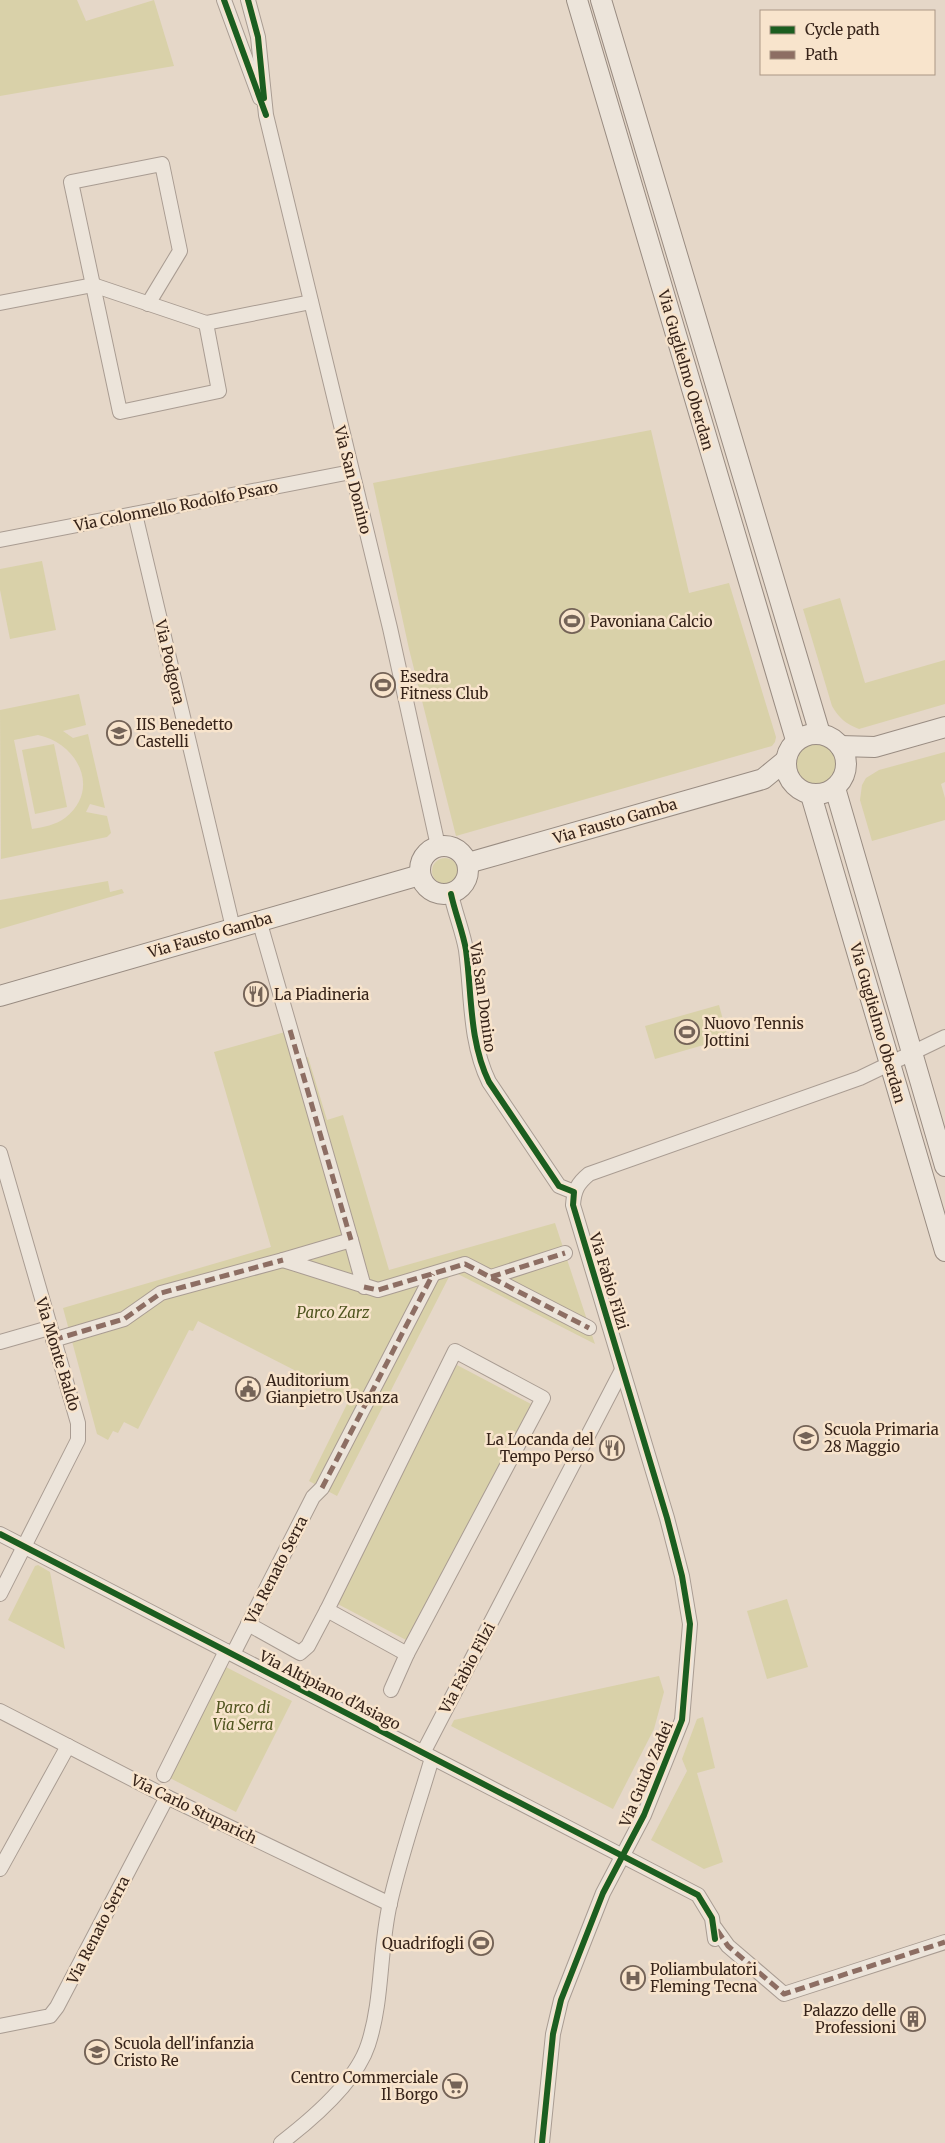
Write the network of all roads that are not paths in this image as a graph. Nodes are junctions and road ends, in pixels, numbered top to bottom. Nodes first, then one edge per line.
1 (224, 0) edge
2 (248, 0) edge
3 (577, 0) edge
4 (601, 0) edge
5 (266, 115) junction
6 (93, 285) junction
7 (311, 302) junction
8 (0, 303) edge
9 (148, 304) junction
10 (206, 322) junction
11 (351, 472) junction
12 (134, 514) junction
13 (0, 540) edge
14 (945, 727) edge
15 (820, 734) junction
16 (796, 740) junction
17 (840, 746) junction
18 (875, 747) junction
19 (785, 761) junction
20 (846, 768) junction
21 (763, 779) junction
22 (791, 783) junction
23 (835, 788) junction
24 (811, 795) junction
25 (438, 846) junction
26 (468, 863) junction
27 (420, 875) junction
28 (451, 894) junction
29 (259, 920) junction
30 (233, 928) junction
31 (0, 996) edge
32 (945, 1037) edge
33 (912, 1053) junction
34 (890, 1064) junction
35 (0, 1153) edge
36 (945, 1166) edge
37 (574, 1192) junction
38 (351, 1240) junction
39 (945, 1251) edge
40 (565, 1253) dead end
41 (283, 1260) junction
42 (433, 1274) junction
43 (491, 1277) junction
44 (364, 1287) junction
45 (590, 1328) dead end
46 (51, 1334) junction
47 (0, 1342) edge
48 (624, 1373) junction
49 (0, 1534) edge
50 (25, 1547) junction
51 (0, 1594) edge
52 (327, 1610) junction
53 (248, 1624) junction
54 (230, 1653) junction
55 (407, 1654) junction
56 (391, 1690) dead end
57 (0, 1710) edge
58 (68, 1746) junction
59 (427, 1755) junction
60 (164, 1775) dead end
61 (167, 1797) junction
62 (623, 1856) junction
63 (0, 1869) edge
64 (390, 1904) junction
65 (945, 1942) edge
66 (0, 2026) edge
67 (281, 2143) edge
68 (542, 2143) edge

1 - 5 street, Via San Donino
2 - 5 street, Via San Donino
3 - 16 main road, Via Guglielmo Oberdan
4 - 15 main road, Via Guglielmo Oberdan
5 - 7 street, Via San Donino
6 - 8 street
6 - 9 street
6 - 9 street
6 - 10 street
7 - 10 street
7 - 11 street, Via San Donino
9 - 10 street
11 - 12 street, Via Colonnello Rodolfo Psaro
11 - 25 street, Via San Donino
12 - 13 street, Via Colonnello Rodolfo Psaro
12 - 30 street, Via Podgora
14 - 18 main road
15 - 16 main road
15 - 17 main road
16 - 19 main road
17 - 18 main road
17 - 20 main road
18 - 20 main road
19 - 21 main road, Via Fausto Gamba
19 - 22 main road
20 - 23 main road
21 - 22 main road, Via Fausto Gamba
21 - 26 main road, Via Fausto Gamba
22 - 24 main road
23 - 24 main road
23 - 33 main road, Via Guglielmo Oberdan
24 - 34 main road, Via Guglielmo Oberdan
25 - 26 main road
25 - 27 main road
26 - 28 main road
27 - 28 main road
27 - 29 main road, Via Fausto Gamba
28 - 37 street, Via San Donino
29 - 30 main road, Via Fausto Gamba
29 - 38 street
30 - 31 main road, Via Fausto Gamba
32 - 33 street
33 - 34 street
33 - 36 main road, Via Guglielmo Oberdan
34 - 37 street
34 - 39 main road, Via Guglielmo Oberdan
35 - 46 street, Via Monte Baldo
37 - 48 street, Via Fabio Filzi
38 - 41 street
38 - 44 street
40 - 43 street
41 - 44 street
41 - 46 street
42 - 43 street
42 - 44 street
42 - 53 street, Via Renato Serra
43 - 45 street
46 - 47 street
46 - 50 street, Via Monte Baldo
48 - 59 street, Via Fabio Filzi
48 - 62 street, Via Guido Zadei
49 - 50 street, Via Altipiano d'Asiago
50 - 51 street, Via Monte Baldo
50 - 54 street, Via Altipiano d'Asiago
52 - 53 street
52 - 55 street
52 - 55 street
53 - 54 street, Via Renato Serra
54 - 59 street, Via Altipiano d'Asiago
54 - 60 street, Via Renato Serra
55 - 56 street
57 - 58 street, Via Carlo Stuparich
58 - 61 street, Via Carlo Stuparich
58 - 63 street
59 - 62 street, Via Altipiano d'Asiago
59 - 64 street, Via Fabio Filzi
61 - 64 street, Via Carlo Stuparich
61 - 66 street, Via Renato Serra
62 - 65 street, Via Altipiano d'Asiago
62 - 68 street, Via Guido Zadei
64 - 67 street, Via Fabio Filzi

